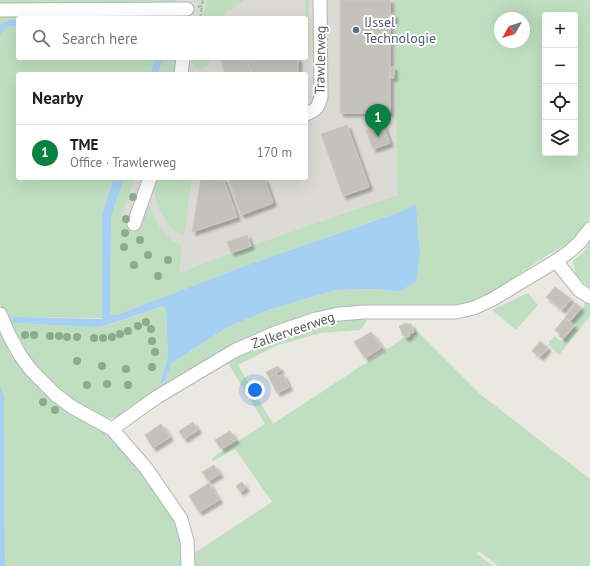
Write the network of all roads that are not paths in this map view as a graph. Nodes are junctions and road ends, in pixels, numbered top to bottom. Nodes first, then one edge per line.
1 (320, 0) edge
2 (187, 9) edge
3 (0, 10) edge
4 (183, 60) edge
5 (181, 72) edge
6 (308, 113) edge
7 (149, 180) edge
8 (134, 224) dead end
9 (590, 229) edge
10 (556, 261) junction
11 (590, 297) edge
12 (0, 314) edge
13 (112, 429) junction
14 (188, 566) edge

1 - 6 street, Trawlerweg
2 - 3 street
4 - 5 street
7 - 8 street
9 - 10 street, Zalkerveerweg
10 - 11 street
10 - 13 street, Zalkerveerweg
12 - 13 street
13 - 14 street

